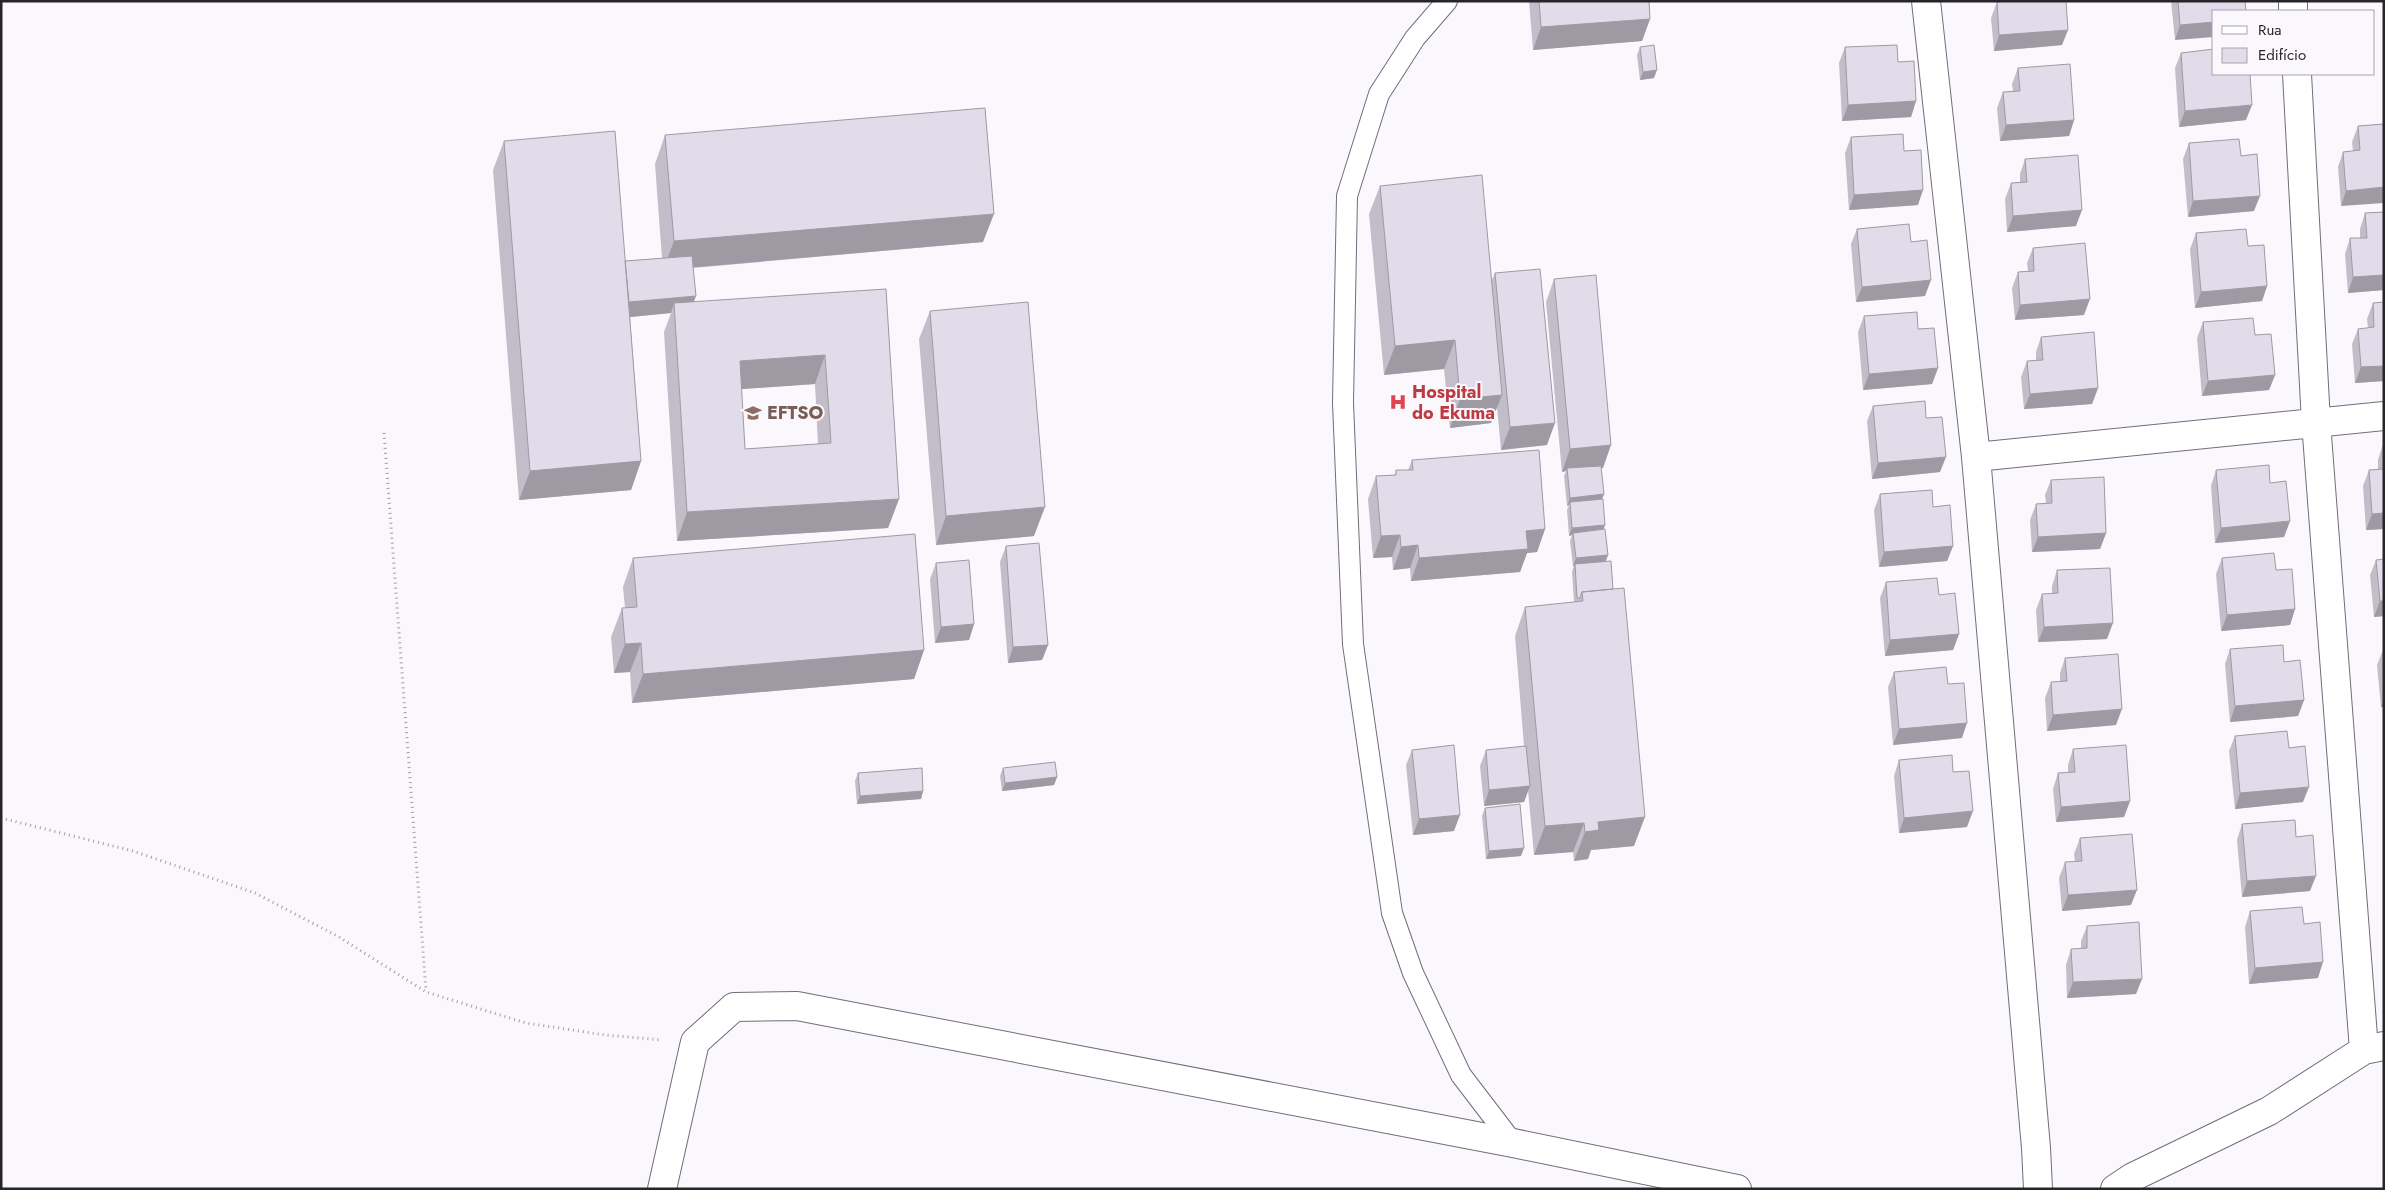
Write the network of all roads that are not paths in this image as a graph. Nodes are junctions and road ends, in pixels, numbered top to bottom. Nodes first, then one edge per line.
1 (1448, 1) edge
2 (1926, 1) edge
3 (2297, 75) edge
4 (2384, 416) edge
5 (2316, 422) junction
6 (1976, 456) junction
7 (2374, 1048) edge
8 (1513, 1143) junction
9 (662, 1189) edge
10 (1737, 1189) edge
11 (2038, 1189) edge
12 (2115, 1189) edge

1 - 8 lane
2 - 6 street
3 - 5 street
4 - 5 street
5 - 6 street
5 - 7 street
6 - 11 street
7 - 12 street
8 - 9 street
8 - 10 street

